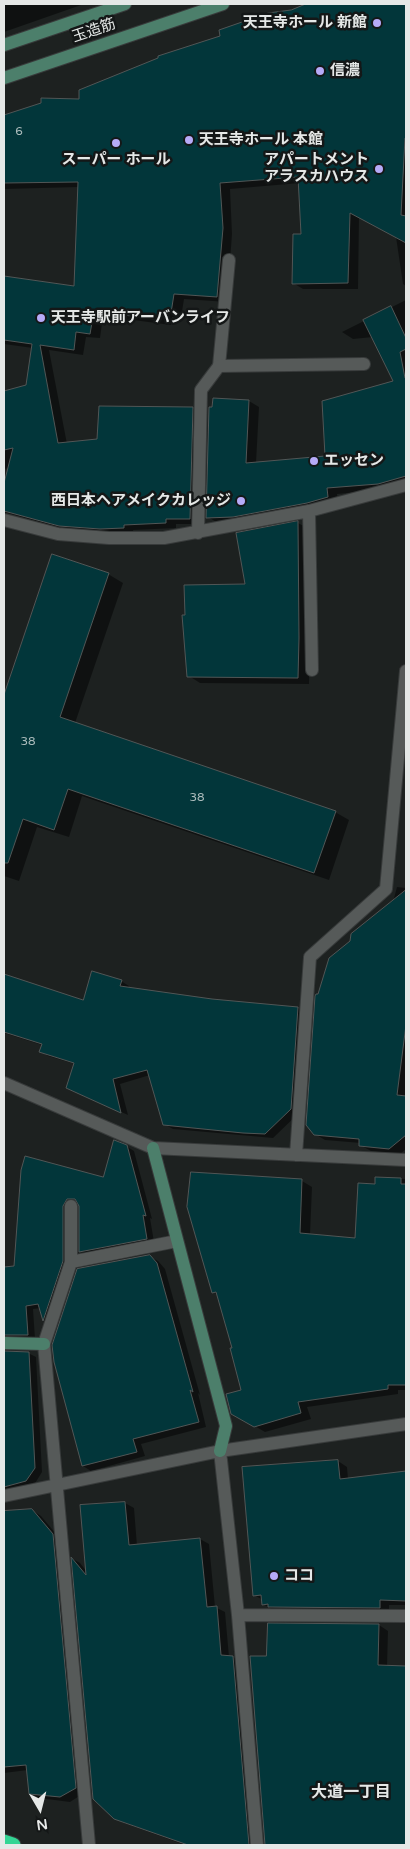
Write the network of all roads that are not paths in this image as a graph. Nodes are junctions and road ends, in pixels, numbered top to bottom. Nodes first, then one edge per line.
1 (125, 4) edge
2 (223, 4) edge
3 (4, 45) edge
4 (4, 78) edge
5 (229, 260) dead end
6 (364, 364) dead end
7 (219, 366) junction
8 (406, 485) edge
9 (309, 511) junction
10 (4, 520) edge
11 (198, 533) junction
12 (312, 670) dead end
13 (406, 671) edge
14 (402, 757) edge
15 (4, 1083) edge
16 (153, 1148) junction
17 (296, 1154) junction
18 (406, 1160) edge
19 (71, 1206) dead end
20 (177, 1241) junction
21 (71, 1262) junction
22 (4, 1343) edge
23 (44, 1344) junction
24 (406, 1424) edge
25 (220, 1451) junction
26 (58, 1485) junction
27 (4, 1496) edge
28 (238, 1615) junction
29 (406, 1616) edge
30 (4, 1842) edge
31 (13, 1845) edge
32 (89, 1845) edge
33 (257, 1845) edge

1 - 3 street, 玉造筋
2 - 4 street, 玉造筋
5 - 7 street
6 - 7 street
7 - 11 street
8 - 9 street
9 - 11 street
9 - 12 street
10 - 11 street
13 - 14 street
14 - 17 street
15 - 16 street
16 - 17 street
16 - 20 street
17 - 18 street
19 - 21 street
20 - 21 street
20 - 25 street
21 - 23 street
22 - 23 street
23 - 26 street
24 - 25 street
25 - 26 street
25 - 28 street
26 - 27 street
26 - 32 street
28 - 29 street
28 - 33 street
30 - 31 highway

